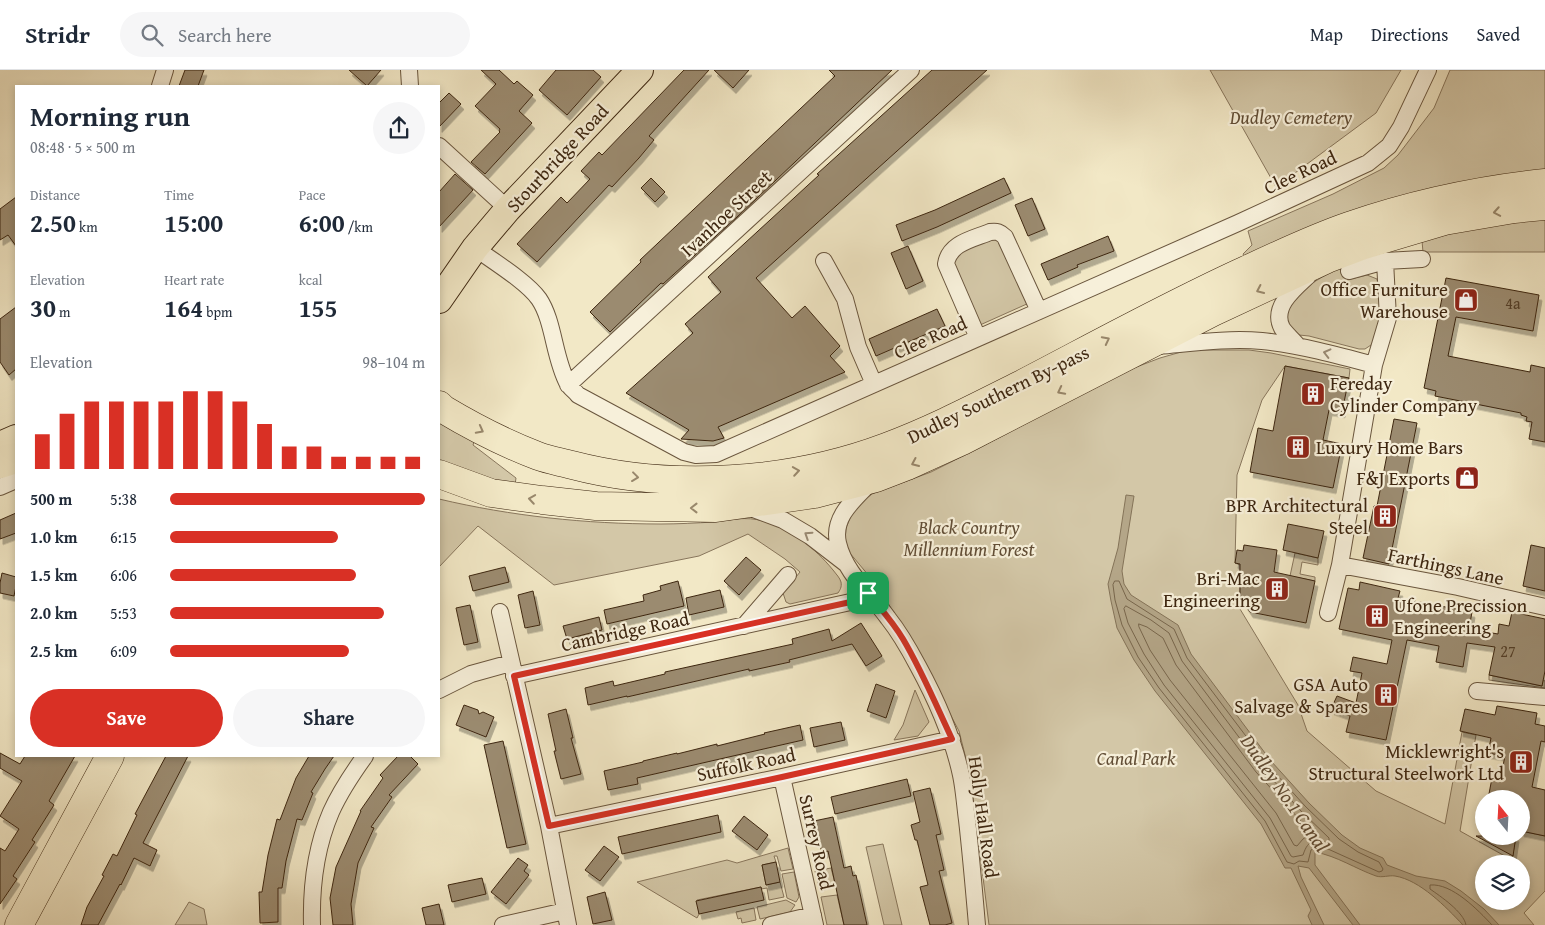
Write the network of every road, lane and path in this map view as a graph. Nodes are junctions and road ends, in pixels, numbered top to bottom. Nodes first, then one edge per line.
1 (165, 70) edge
2 (409, 70) edge
3 (640, 70) edge
4 (911, 70) edge
5 (1428, 70) edge
6 (160, 85) edge
7 (410, 85) edge
8 (440, 147) edge
9 (1545, 183) edge
10 (1545, 206) edge
11 (508, 209) junction
12 (475, 248) junction
13 (1422, 259) dead end
14 (824, 261) dead end
15 (1385, 262) junction
16 (1338, 265) junction
17 (440, 271) edge
18 (440, 299) edge
19 (1039, 311) junction
20 (978, 338) junction
21 (1298, 346) junction
22 (1145, 347) junction
23 (1374, 365) junction
24 (874, 384) junction
25 (568, 385) junction
26 (440, 406) edge
27 (15, 438) edge
28 (0, 445) edge
29 (15, 460) edge
30 (0, 465) edge
31 (440, 474) edge
32 (876, 478) junction
33 (15, 480) edge
34 (440, 485) edge
35 (0, 487) edge
36 (491, 493) junction
37 (743, 505) junction
38 (847, 565) junction
39 (1340, 565) junction
40 (788, 575) dead end
41 (868, 593) junction
42 (1545, 607) edge
43 (500, 612) dead end
44 (1328, 613) dead end
45 (744, 626) junction
46 (513, 670) junction
47 (440, 690) edge
48 (1477, 691) dead end
49 (1545, 696) edge
50 (952, 739) junction
51 (109, 757) edge
52 (126, 757) edge
53 (363, 757) edge
54 (782, 777) junction
55 (549, 826) junction
56 (567, 918) edge
57 (814, 920) edge
58 (19, 925) edge
59 (38, 925) edge
60 (312, 925) edge
61 (503, 925) edge
62 (770, 925) edge
63 (977, 925) edge

1 - 6 street
2 - 7 street
3 - 11 main road, Stourbridge Road
4 - 25 street, Ivanhoe Street
5 - 19 street, Clee Road
8 - 11 street
26 -> 9 highway, Dudley Southern By-pass
10 -> 16 highway, Dudley Southern By-pass
11 - 12 main road, Stourbridge Road
12 - 17 main road, Stourbridge Road
12 - 18 main road, Stourbridge Road
12 - 25 street
13 - 15 street
14 - 24 street
15 - 16 street
15 - 23 street
16 - 21 street
16 -> 22 highway, Dudley Southern By-pass
19 - 20 street, Clee Road
19 - 20 street
20 - 24 street, Clee Road
21 - 22 street
23 -> 21 street
22 -> 32 highway, Dudley Southern By-pass
23 - 39 street
24 - 25 street, Clee Road
27 - 28 main road
29 - 30 main road
31 - 36 highway, Dudley Southern By-pass
32 - 37 highway, Dudley Southern By-pass
32 - 38 street, Holly Hall Road
33 - 35 street
34 - 36 highway
37 -> 36 highway, Dudley Southern By-pass
38 -> 37 street, Holly Hall Road
38 - 41 street, Holly Hall Road
39 - 42 street, Farthings Lane
39 - 44 street
40 - 45 street
41 - 45 street, Cambridge Road
41 - 50 street, Holly Hall Road
43 - 46 street
45 - 46 street, Cambridge Road
46 - 47 street, Cambridge Road
46 - 55 street
48 - 49 street
50 - 54 street, Suffolk Road
50 - 63 street, Holly Hall Road
51 - 58 highway
52 - 59 highway
53 - 60 street
54 - 55 street, Suffolk Road
54 - 57 street, Surrey Road
55 - 56 street
56 - 61 street
57 - 62 street, Surrey Road

